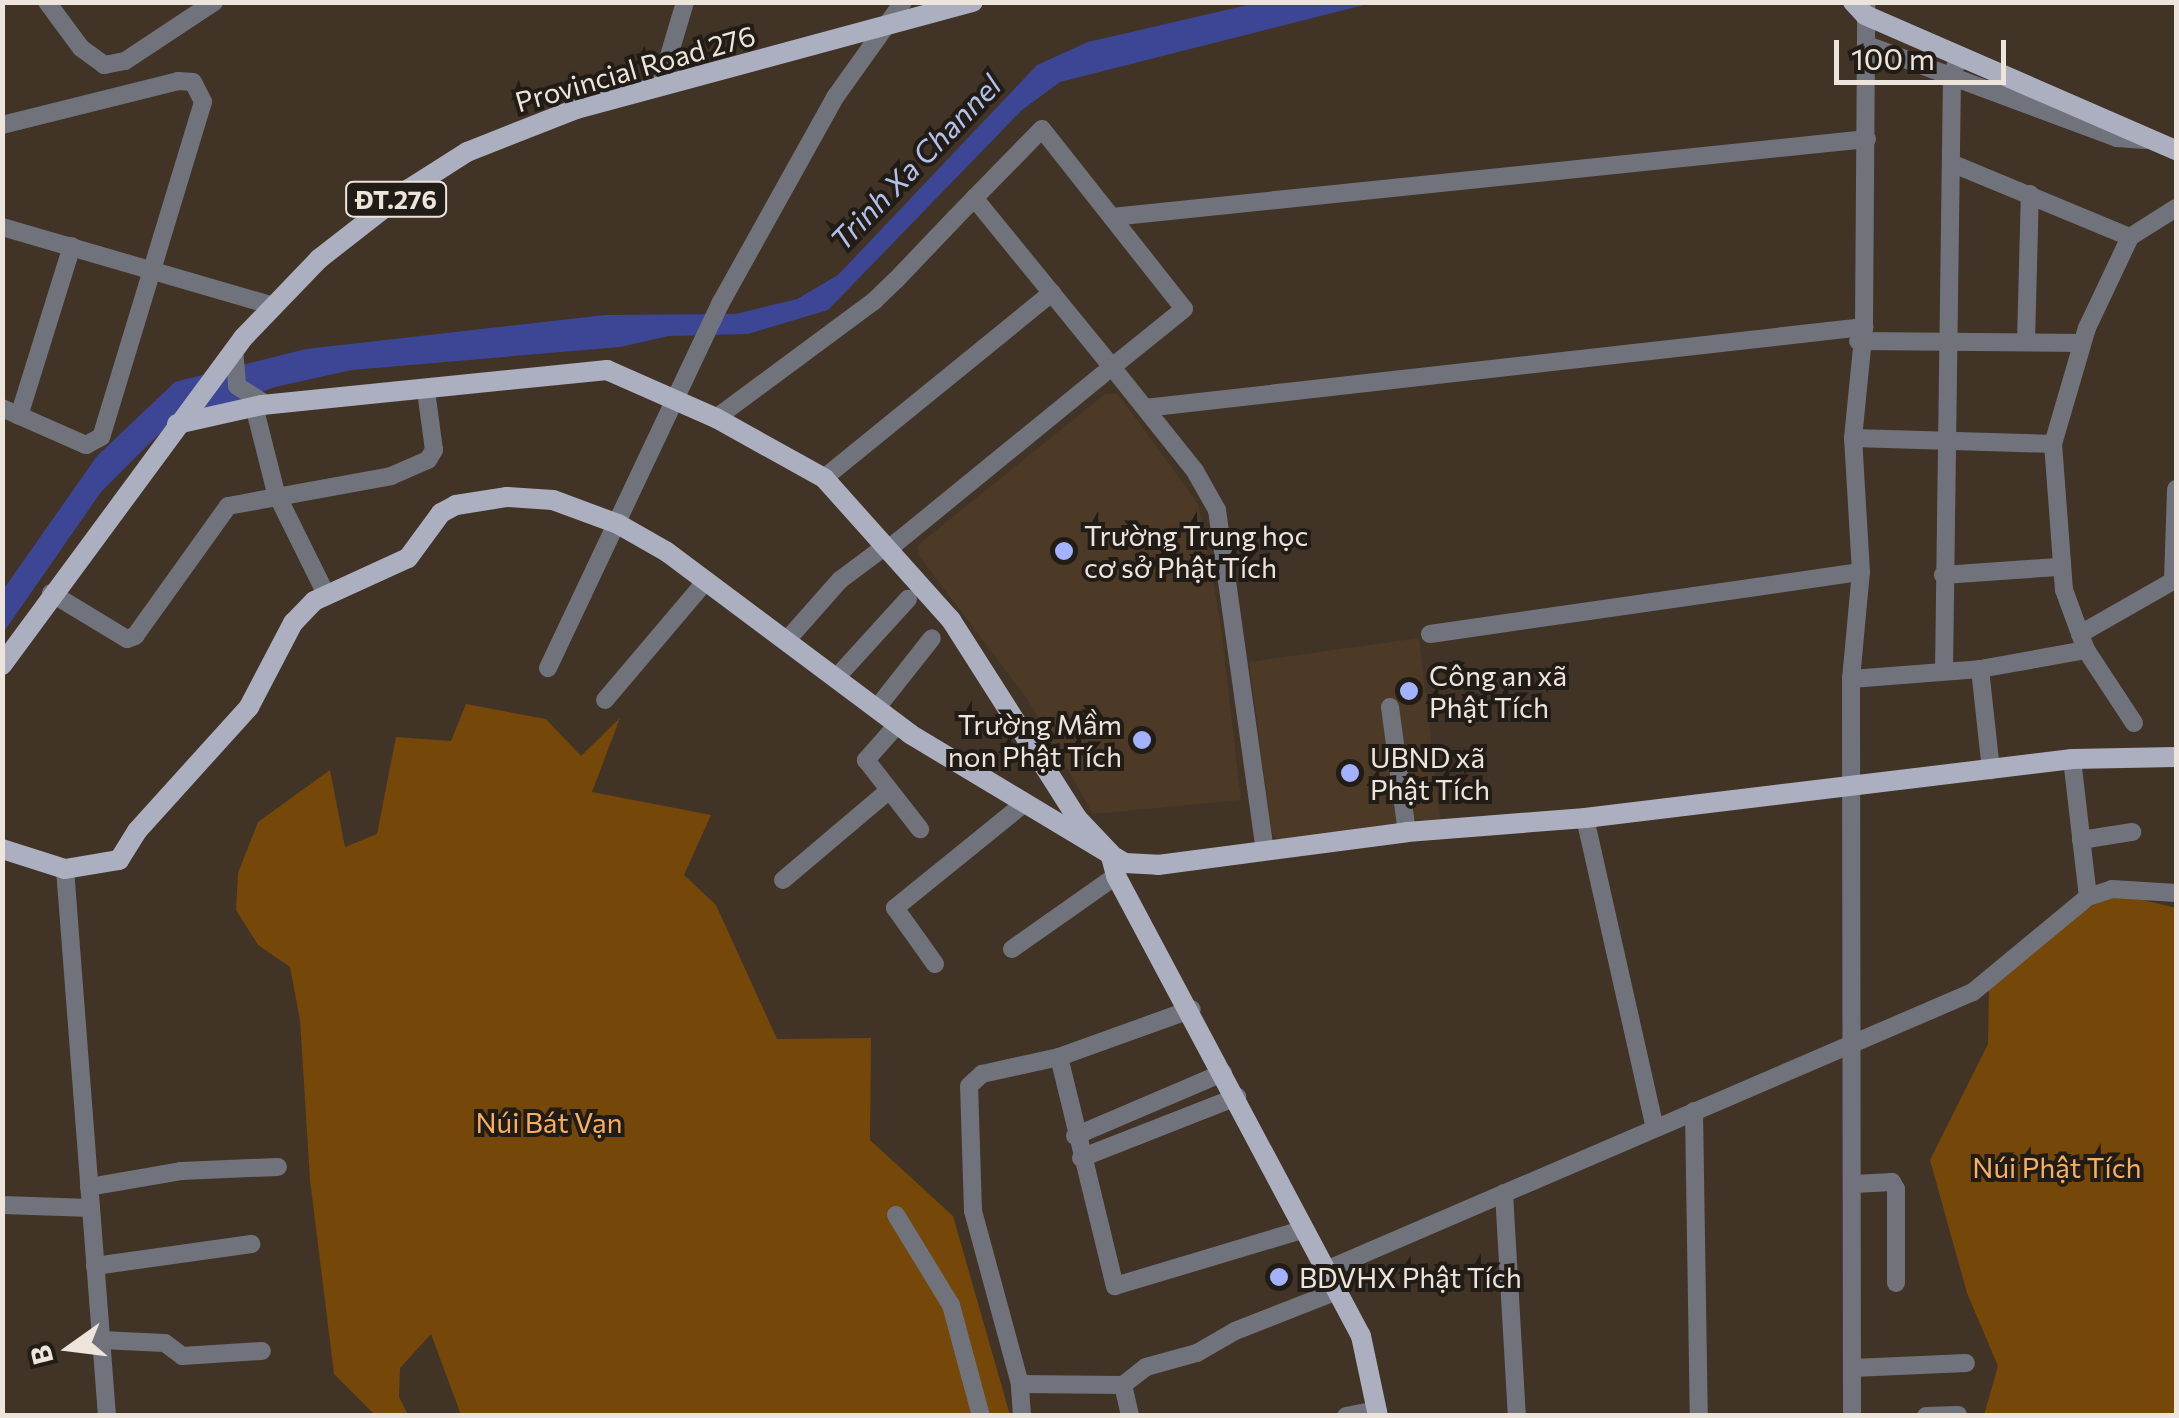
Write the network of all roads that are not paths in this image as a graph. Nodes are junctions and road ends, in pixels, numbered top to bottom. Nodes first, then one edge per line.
1 (48, 2) edge
2 (214, 2) edge
3 (685, 2) edge
4 (903, 2) edge
5 (973, 2) edge
6 (1862, 7) edge
7 (888, 26) junction
8 (1867, 45) junction
9 (1958, 57) junction
10 (1952, 78) junction
11 (660, 86) junction
12 (2, 125) edge
13 (1867, 140) junction
14 (2172, 150) edge
15 (1951, 163) junction
16 (2030, 194) junction
17 (974, 198) junction
18 (2176, 208) edge
19 (1112, 217) junction
20 (2, 227) edge
21 (2130, 237) junction
22 (72, 246) junction
23 (153, 270) junction
24 (1052, 293) junction
25 (272, 305) junction
26 (1861, 334) junction
27 (2026, 342) junction
28 (2082, 343) junction
29 (1949, 345) junction
30 (234, 349) junction
31 (1112, 367) junction
32 (426, 392) junction
33 (674, 398) junction
34 (260, 405) junction
35 (1144, 408) junction
36 (11, 412) edge
37 (716, 418) junction
38 (177, 424) junction
39 (1853, 438) junction
40 (1946, 439) junction
41 (2053, 444) junction
42 (824, 478) junction
43 (2176, 490) edge
44 (276, 493) junction
45 (618, 524) junction
46 (889, 546) junction
47 (2058, 567) junction
48 (1861, 572) junction
49 (1943, 574) junction
50 (705, 582) junction
51 (51, 594) junction
52 (326, 594) junction
53 (908, 599) dead end
54 (1430, 634) dead end
55 (932, 638) dead end
56 (787, 640) junction
57 (2083, 642) junction
58 (2, 665) edge
59 (548, 668) dead end
60 (1980, 669) junction
61 (1944, 670) junction
62 (836, 678) junction
63 (1852, 679) junction
64 (604, 700) dead end
65 (1390, 707) dead end
66 (876, 709) junction
67 (2134, 724) dead end
68 (897, 725) junction
69 (2176, 757) edge
70 (2072, 759) junction
71 (1990, 770) junction
72 (1852, 788) junction
73 (887, 792) junction
74 (1021, 806) junction
75 (1585, 818) junction
76 (920, 829) dead end
77 (1407, 832) junction
78 (2132, 832) dead end
79 (2082, 840) junction
80 (2, 848) edge
81 (1265, 850) junction
82 (1114, 867) junction
83 (65, 869) junction
84 (783, 880) dead end
85 (2176, 893) edge
86 (2088, 897) junction
87 (1012, 949) dead end
88 (935, 964) dead end
89 (1192, 1009) junction
90 (1855, 1041) junction
91 (1059, 1058) junction
92 (1223, 1074) junction
93 (1237, 1097) junction
94 (1694, 1110) junction
95 (1655, 1128) junction
96 (1075, 1136) junction
97 (1081, 1158) junction
98 (278, 1167) dead end
99 (1854, 1184) junction
100 (90, 1187) junction
101 (1504, 1193) junction
102 (2, 1206) edge
103 (91, 1208) junction
104 (896, 1215) dead end
105 (1305, 1228) junction
106 (250, 1244) dead end
107 (95, 1266) junction
108 (1326, 1270) junction
109 (1896, 1282) dead end
110 (1337, 1291) junction
111 (101, 1340) junction
112 (262, 1351) dead end
113 (1966, 1362) dead end
114 (1853, 1368) junction
115 (1020, 1384) junction
116 (1123, 1385) junction
117 (1377, 1412) edge
118 (1958, 1415) edge
119 (107, 1416) edge
120 (981, 1416) edge
121 (1022, 1416) edge
122 (1130, 1416) edge
123 (1346, 1416) edge
124 (1517, 1416) edge
125 (1699, 1416) edge
126 (1852, 1416) edge
127 (1926, 1416) edge

1 - 2 street
3 - 11 street
4 - 7 street
5 - 7 main road, Provincial Road 276 / ĐT.276
6 - 8 street
6 - 9 main road
7 - 11 main road, Provincial Road 276 / ĐT.276
7 - 33 street
8 - 10 street
8 - 13 street
9 - 10 street
9 - 14 main road
10 - 14 street
10 - 15 street
11 - 25 main road, Provincial Road 276 / ĐT.276
12 - 23 street
13 - 19 street
13 - 26 street
15 - 16 street
15 - 29 street
16 - 21 street
16 - 27 street
17 - 19 street
17 - 24 street
17 - 37 street
18 - 21 street
19 - 31 street
20 - 22 street
21 - 28 street
22 - 23 street
22 - 36 street
23 - 25 street
23 - 36 street
24 - 31 street
24 - 42 street
25 - 30 main road, Provincial Road 276 / ĐT.276
26 - 29 street
26 - 35 street
26 - 39 street
27 - 28 street
27 - 29 street
28 - 41 street
29 - 40 street
30 - 34 street
30 - 38 main road, Provincial Road 276 / ĐT.276
31 - 35 street
31 - 46 street
32 - 33 main road
32 - 34 main road
32 - 44 street
33 - 37 main road
33 - 45 street
34 - 38 main road
34 - 44 street
35 - 81 street
37 - 42 main road
38 - 51 main road, Provincial Road 276 / ĐT.276
39 - 40 street
39 - 48 street
40 - 41 street
40 - 49 street
41 - 47 street
42 - 46 main road
43 - 57 street
44 - 51 street
44 - 52 street
45 - 50 main road
45 - 52 main road
45 - 59 street
46 - 56 street
46 - 82 main road
47 - 49 street
47 - 57 street
48 - 54 street
48 - 63 street
49 - 61 street
50 - 56 main road
50 - 64 street
51 - 58 main road, Provincial Road 276 / ĐT.276
52 - 83 main road
53 - 62 street
55 - 66 street
56 - 62 main road
57 - 60 street
57 - 67 street
60 - 61 street
60 - 71 street
61 - 63 street
62 - 66 main road
63 - 72 street
65 - 77 street
66 - 68 main road
68 - 73 street
68 - 74 main road
69 - 70 main road
70 - 71 main road
70 - 79 street
71 - 72 main road
72 - 75 main road
72 - 90 street
73 - 76 street
73 - 84 street
74 - 82 main road
74 - 88 street
75 - 77 main road
75 - 95 street
77 - 81 main road
78 - 79 street
79 - 86 street
80 - 83 main road
81 - 82 main road
82 - 87 street
82 - 89 main road
83 - 100 street
85 - 86 street
86 - 90 street
89 - 91 street
89 - 92 main road
90 - 94 street
90 - 99 street
91 - 96 street
91 - 115 street
92 - 93 main road
92 - 96 street
93 - 97 street
93 - 105 main road
94 - 95 street
94 - 125 street
95 - 101 street
96 - 97 street
97 - 105 street
98 - 100 street
99 - 109 street
99 - 114 street
100 - 103 street
101 - 108 street
101 - 124 street
102 - 103 street
103 - 107 street
104 - 120 street
105 - 108 main road
106 - 107 street
107 - 111 street
108 - 110 main road
110 - 116 street
110 - 117 main road
111 - 112 street
111 - 119 street
113 - 114 street
114 - 126 street
115 - 116 street
115 - 121 street
116 - 122 street
117 - 123 street
118 - 127 street

